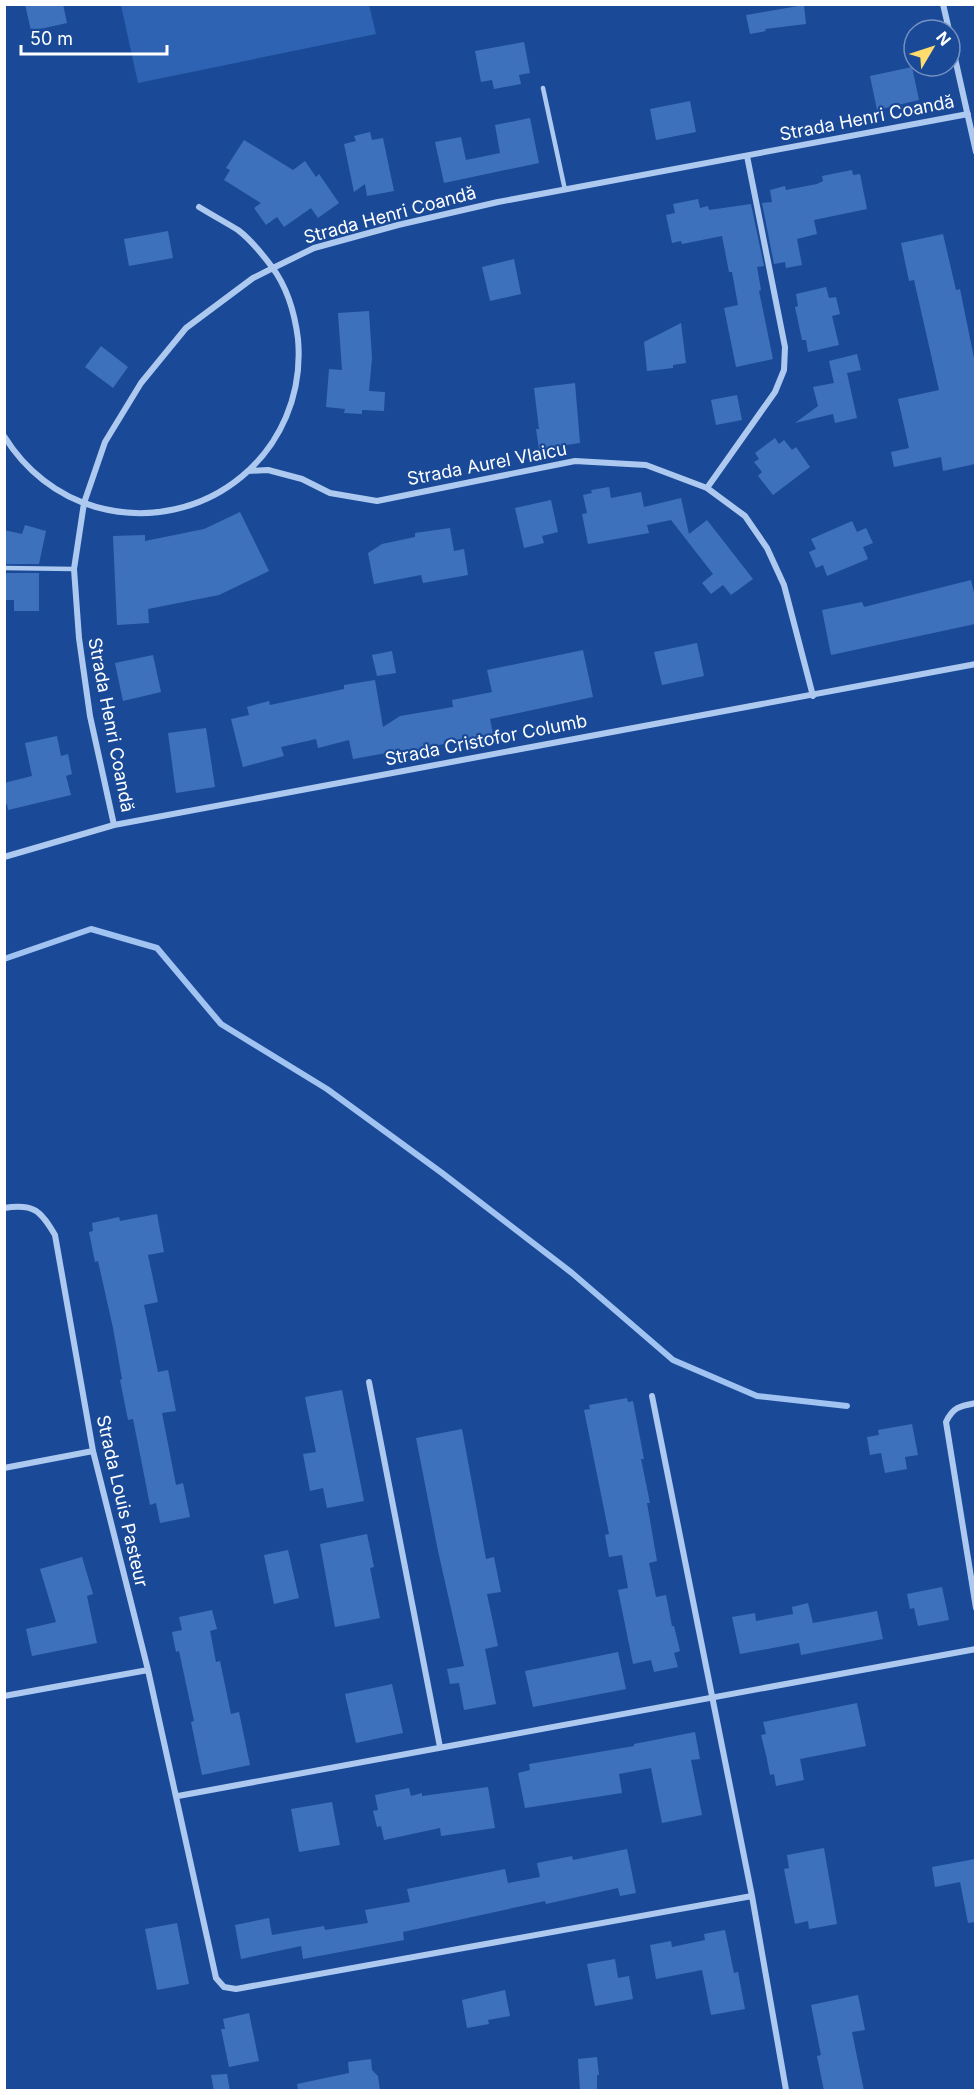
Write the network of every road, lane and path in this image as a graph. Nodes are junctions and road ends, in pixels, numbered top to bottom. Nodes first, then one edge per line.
1 (960, 78) edge
2 (543, 88) dead end
3 (968, 114) junction
4 (975, 152) edge
5 (747, 156) junction
6 (565, 190) junction
7 (199, 207) dead end
8 (273, 268) junction
9 (4, 436) edge
10 (248, 471) junction
11 (707, 488) junction
12 (84, 503) junction
13 (4, 568) edge
14 (74, 569) junction
15 (975, 664) edge
16 (813, 696) junction
17 (114, 825) junction
18 (4, 857) edge
19 (4, 1208) edge
20 (369, 1382) dead end
21 (652, 1396) dead end
22 (975, 1403) edge
23 (93, 1451) junction
24 (4, 1468) edge
25 (975, 1608) edge
26 (975, 1649) edge
27 (148, 1670) junction
28 (4, 1696) edge
29 (712, 1698) junction
30 (440, 1747) junction
31 (178, 1796) junction
32 (752, 1896) junction
33 (786, 2091) edge

1 - 3 street
2 - 6 lane
3 - 4 street
3 - 5 street, Strada Henri Coandă
5 - 6 street, Strada Henri Coandă
5 - 11 street
6 - 8 street, Strada Henri Coandă
7 - 8 street
8 - 10 street
8 - 12 street, Strada Henri Coandă
9 - 12 street
10 - 11 street, Strada Aurel Vlaicu
10 - 12 street
11 - 16 street, Strada Aurel Vlaicu
12 - 14 street, Strada Henri Coandă
13 - 14 lane
14 - 17 street, Strada Henri Coandă
15 - 16 street, Strada Cristofor Columb
16 - 17 street, Strada Cristofor Columb
17 - 18 street, Strada Cristofor Columb
19 - 23 street, Strada Louis Pasteur
20 - 30 street
21 - 29 street
22 - 25 street
23 - 24 street
23 - 27 street, Strada Louis Pasteur
26 - 29 street
27 - 28 street
27 - 31 street, Strada Louis Pasteur
29 - 30 street
29 - 32 street
30 - 31 street
31 - 32 street, Strada Louis Pasteur
32 - 33 street

